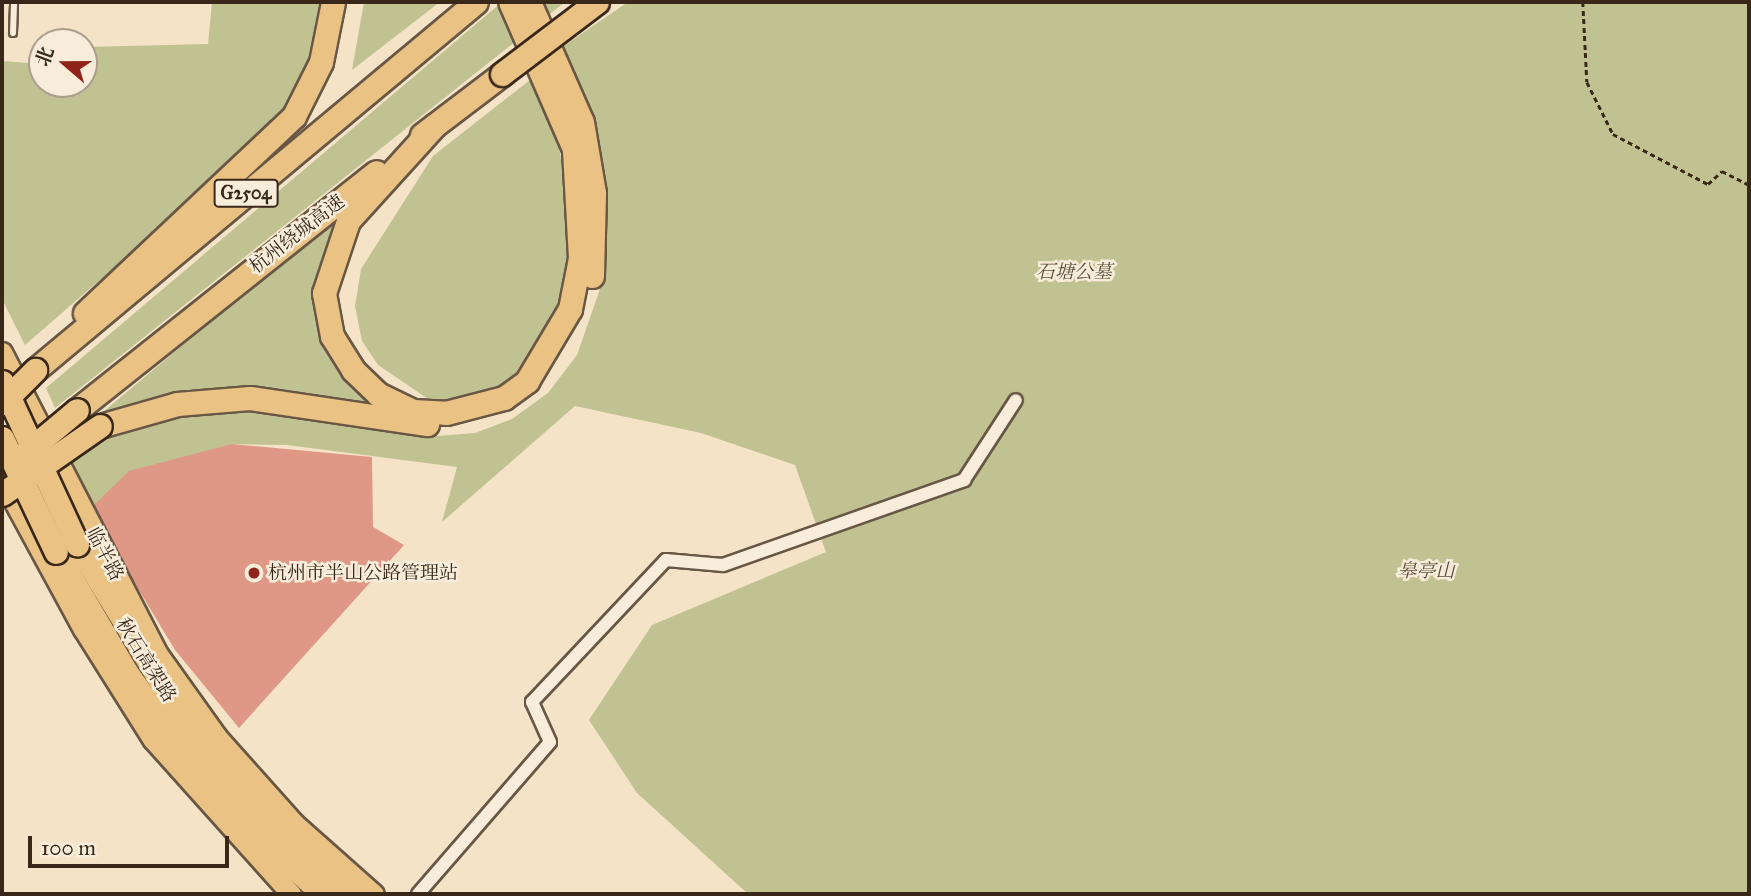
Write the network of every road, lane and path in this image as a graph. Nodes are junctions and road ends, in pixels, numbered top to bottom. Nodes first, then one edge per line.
1 (13, 2) edge
2 (333, 2) edge
3 (476, 2) edge
4 (510, 2) edge
5 (529, 2) edge
6 (597, 2) edge
7 (1583, 2) edge
8 (13, 33) dead end
9 (434, 126) junction
10 (1749, 185) edge
11 (2, 352) edge
12 (35, 370) junction
13 (2, 382) edge
14 (1016, 400) dead end
15 (2, 403) edge
16 (2, 438) edge
17 (2, 473) edge
18 (2, 480) edge
19 (2, 494) edge
20 (291, 894) edge
21 (323, 894) edge
22 (351, 894) edge
23 (373, 894) edge
24 (418, 894) edge

1 - 8 lane
2 - 12 highway
3 - 12 highway, G2504
4 - 9 highway
5 - 19 highway, bridge
6 - 9 highway, 杭州绕城高速, bridge
7 - 10 path
9 - 17 highway, 杭州绕城高速, bridge
11 - 23 main road, 临半路
12 - 15 highway, G2504, bridge
13 - 22 highway, 秋石高架路, bridge
14 - 24 street
16 - 21 highway, 秋石高架路, bridge
18 - 20 main road

